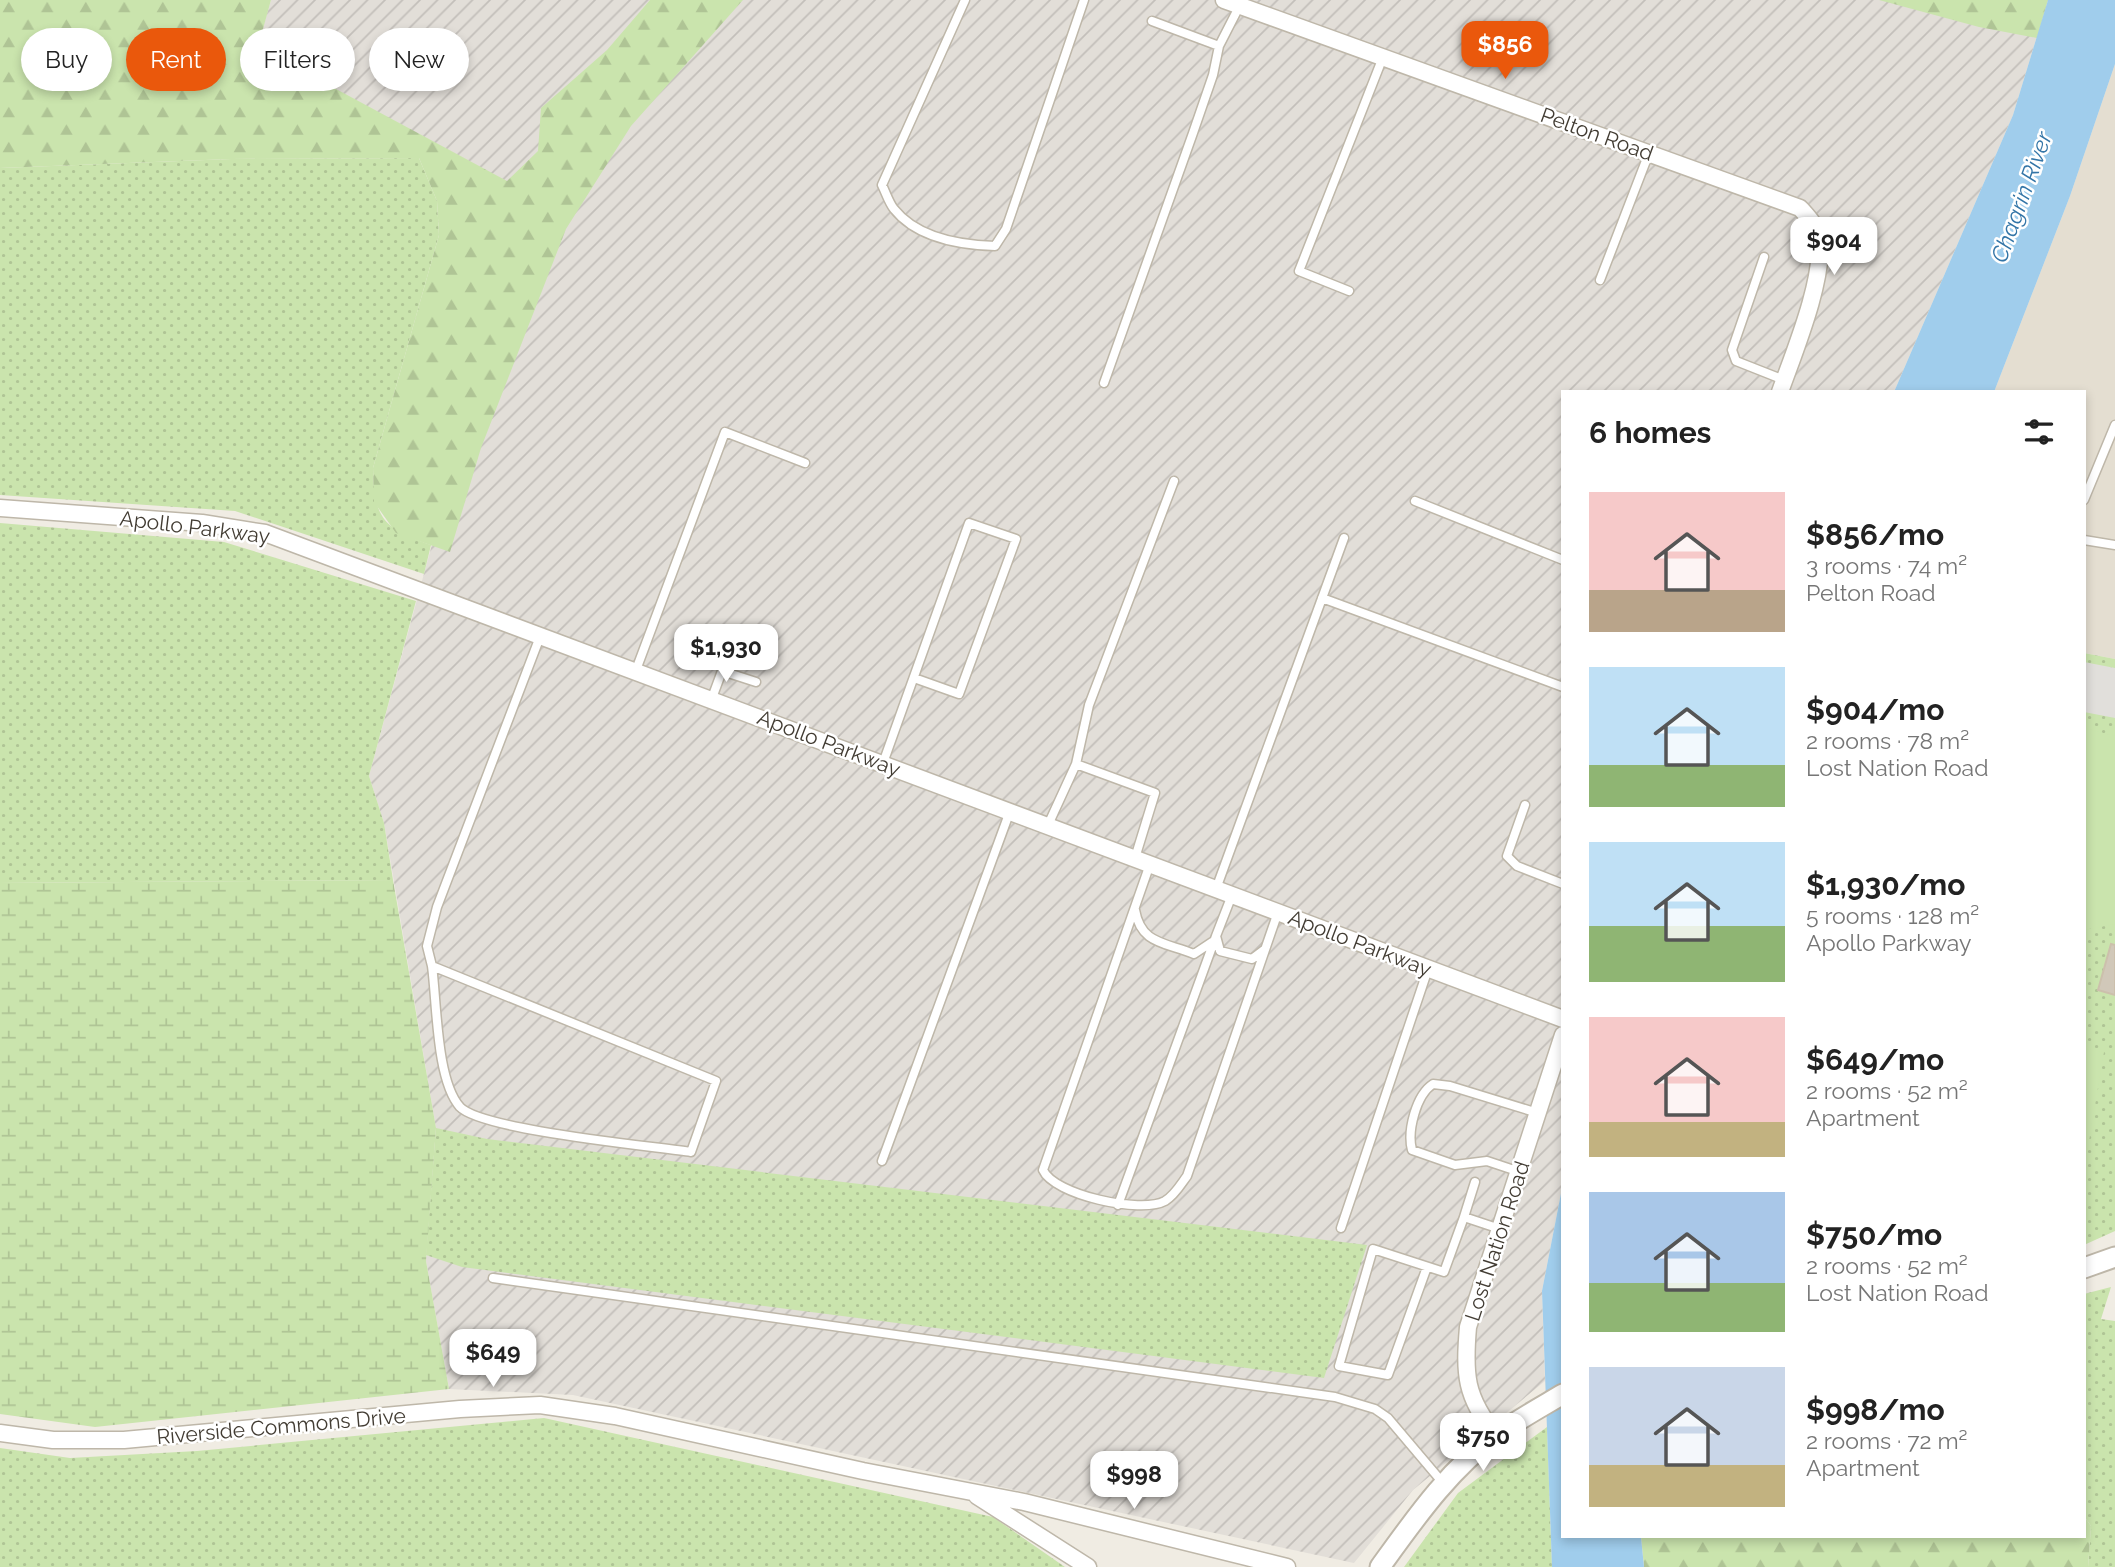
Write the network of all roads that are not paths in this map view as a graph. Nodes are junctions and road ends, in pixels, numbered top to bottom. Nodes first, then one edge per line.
1 (965, 0) edge
2 (1083, 0) edge
3 (1232, 3) edge
4 (1152, 21) dead end
5 (1219, 46) junction
6 (1383, 57) junction
7 (1648, 153) junction
8 (1764, 257) dead end
9 (1600, 280) dead end
10 (1349, 291) dead end
11 (1104, 383) dead end
12 (1782, 386) edge
13 (2115, 425) edge
14 (805, 463) dead end
15 (1174, 481) dead end
16 (2086, 495) edge
17 (1415, 501) dead end
18 (0, 508) edge
19 (1344, 538) dead end
20 (2086, 540) edge
21 (2115, 545) edge
22 (1561, 559) edge
23 (1322, 598) junction
24 (541, 634) junction
25 (636, 670) junction
26 (914, 678) junction
27 (755, 682) dead end
28 (1561, 686) edge
29 (712, 698) junction
30 (883, 763) junction
31 (1076, 764) junction
32 (1525, 805) dead end
33 (1010, 811) junction
34 (1048, 825) junction
35 (1143, 861) junction
36 (1561, 883) edge
37 (1216, 889) junction
38 (1232, 895) junction
39 (1135, 908) junction
40 (1278, 912) junction
41 (1216, 936) junction
42 (1266, 948) junction
43 (432, 966) junction
44 (1428, 968) junction
45 (1561, 1018) edge
46 (1561, 1041) edge
47 (1538, 1114) junction
48 (882, 1161) dead end
49 (1520, 1172) junction
50 (1475, 1182) dead end
51 (1118, 1205) junction
52 (1464, 1217) junction
53 (1341, 1228) dead end
54 (1500, 1229) junction
55 (2115, 1257) edge
56 (1427, 1267) junction
57 (2086, 1267) edge
58 (493, 1278) dead end
59 (1561, 1395) edge
60 (0, 1433) edge
61 (1496, 1435) junction
62 (1444, 1485) junction
63 (972, 1493) junction
64 (1088, 1567) edge
65 (1287, 1567) edge
66 (1380, 1567) edge

1 - 2 lane
3 - 5 lane
3 - 6 street, Pelton Road
4 - 5 lane
5 - 11 lane
6 - 7 street, Pelton Road
6 - 10 lane
7 - 9 lane
7 - 12 street, Pelton Road
8 - 12 lane
13 - 16 lane
14 - 25 lane
15 - 31 lane
17 - 22 lane
18 - 24 street, Apollo Parkway
19 - 23 lane
20 - 21 lane
23 - 28 lane
23 - 37 lane
24 - 25 street, Apollo Parkway
24 - 43 lane
25 - 29 street, Apollo Parkway
26 - 26 lane
26 - 30 lane
27 - 29 lane
29 - 30 street, Apollo Parkway
30 - 33 street, Apollo Parkway
31 - 34 lane
31 - 35 lane
32 - 36 lane
33 - 34 street, Apollo Parkway
33 - 48 lane
34 - 35 street, Apollo Parkway
35 - 37 street, Apollo Parkway
35 - 39 lane
37 - 38 street, Apollo Parkway
38 - 40 street, Apollo Parkway
38 - 41 lane
39 - 41 lane
39 - 51 lane
40 - 42 lane
40 - 44 street, Apollo Parkway
41 - 42 lane
41 - 51 lane
42 - 51 lane
43 - 43 lane
44 - 45 street, Apollo Parkway
44 - 53 lane
46 - 47 street, Lost Nation Road
47 - 49 street, Lost Nation Road
47 - 49 lane
49 - 54 street, Lost Nation Road
50 - 52 lane
52 - 54 lane
52 - 56 lane
54 - 61 street, Lost Nation Road
55 - 57 street
56 - 56 lane
58 - 62 lane
59 - 61 street
60 - 63 street, Riverside Commons Drive
61 - 62 street
62 - 66 street
63 - 64 street, Riverside Commons Drive
63 - 65 street, Riverside Commons Drive

